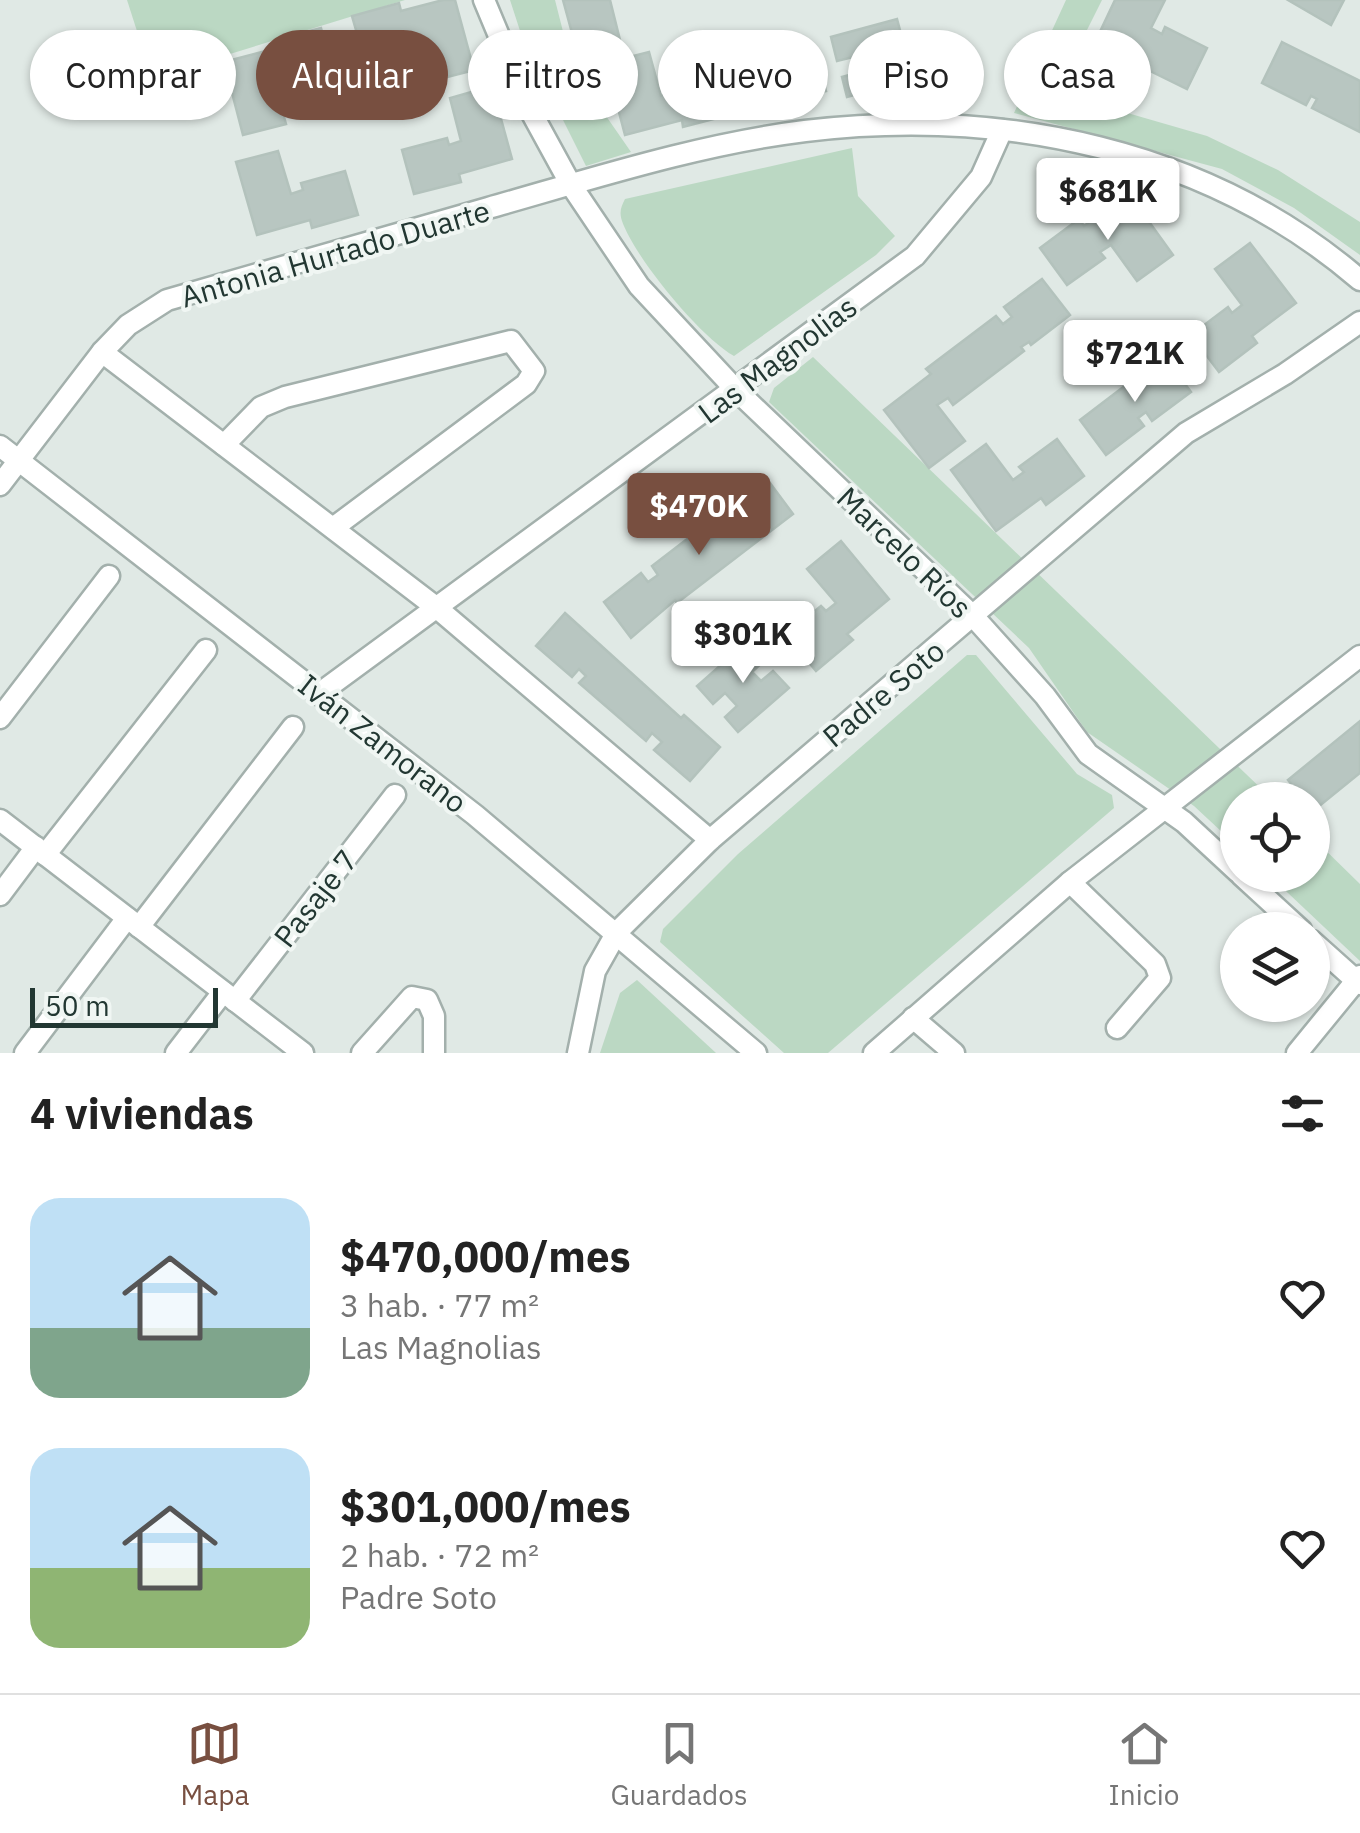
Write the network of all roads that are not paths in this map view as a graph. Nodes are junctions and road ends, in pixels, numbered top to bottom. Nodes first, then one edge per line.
1 (484, 0) edge
2 (1002, 130) junction
3 (571, 185) junction
4 (1360, 280) edge
5 (1360, 322) edge
6 (102, 352) junction
7 (736, 390) junction
8 (224, 445) junction
9 (0, 446) edge
10 (19, 460) junction
11 (0, 485) edge
12 (333, 528) junction
13 (109, 576) dead end
14 (437, 608) junction
15 (973, 616) junction
16 (206, 650) dead end
17 (1360, 656) edge
18 (320, 693) junction
19 (0, 718) edge
20 (292, 728) dead end
21 (395, 795) dead end
22 (1162, 808) junction
23 (0, 820) edge
24 (710, 840) junction
25 (41, 851) junction
26 (1220, 857) edge
27 (1070, 882) junction
28 (1260, 892) edge
29 (0, 895) edge
30 (1281, 912) edge
31 (133, 922) junction
32 (618, 932) junction
33 (1330, 955) edge
34 (1359, 980) edge
35 (229, 996) junction
36 (914, 1018) junction
37 (1117, 1028) dead end
38 (25, 1053) edge
39 (176, 1053) edge
40 (303, 1053) edge
41 (362, 1053) edge
42 (434, 1053) edge
43 (578, 1053) edge
44 (756, 1053) edge
45 (874, 1053) edge
46 (954, 1053) edge
47 (1297, 1053) edge

1 - 3 street, Marcelo Ríos
2 - 3 street, Antonia Hurtado Duarte
2 - 4 street, Antonia Hurtado Duarte
2 - 7 street, Las Magnolias
3 - 6 street, Antonia Hurtado Duarte
3 - 7 street, Marcelo Ríos
5 - 15 street, Padre Soto
6 - 8 street
6 - 10 street, Antonia Hurtado Duarte
7 - 14 street, Las Magnolias
7 - 15 street, Marcelo Ríos
8 - 12 street
8 - 12 street
9 - 10 street, Iván Zamorano
10 - 11 street, Antonia Hurtado Duarte
10 - 18 street, Iván Zamorano
12 - 14 street
13 - 19 street
14 - 18 street, Las Magnolias
14 - 24 street
15 - 22 street, Marcelo Ríos
15 - 24 street, Padre Soto
16 - 25 street
17 - 22 street
18 - 32 street, Iván Zamorano
20 - 31 street
21 - 35 street, Pasaje 7
22 - 26 street, Marcelo Ríos
22 - 27 street
23 - 25 street
24 - 32 street, Padre Soto
25 - 29 street
25 - 31 street
27 - 36 street
27 - 37 street
28 - 30 street, Marcelo Ríos
31 - 35 street
31 - 38 street
32 - 43 street, Padre Soto
32 - 44 street, Iván Zamorano
33 - 34 street
34 - 47 street
35 - 39 street, Pasaje 7
35 - 40 street
36 - 45 street
36 - 46 street
41 - 42 street

